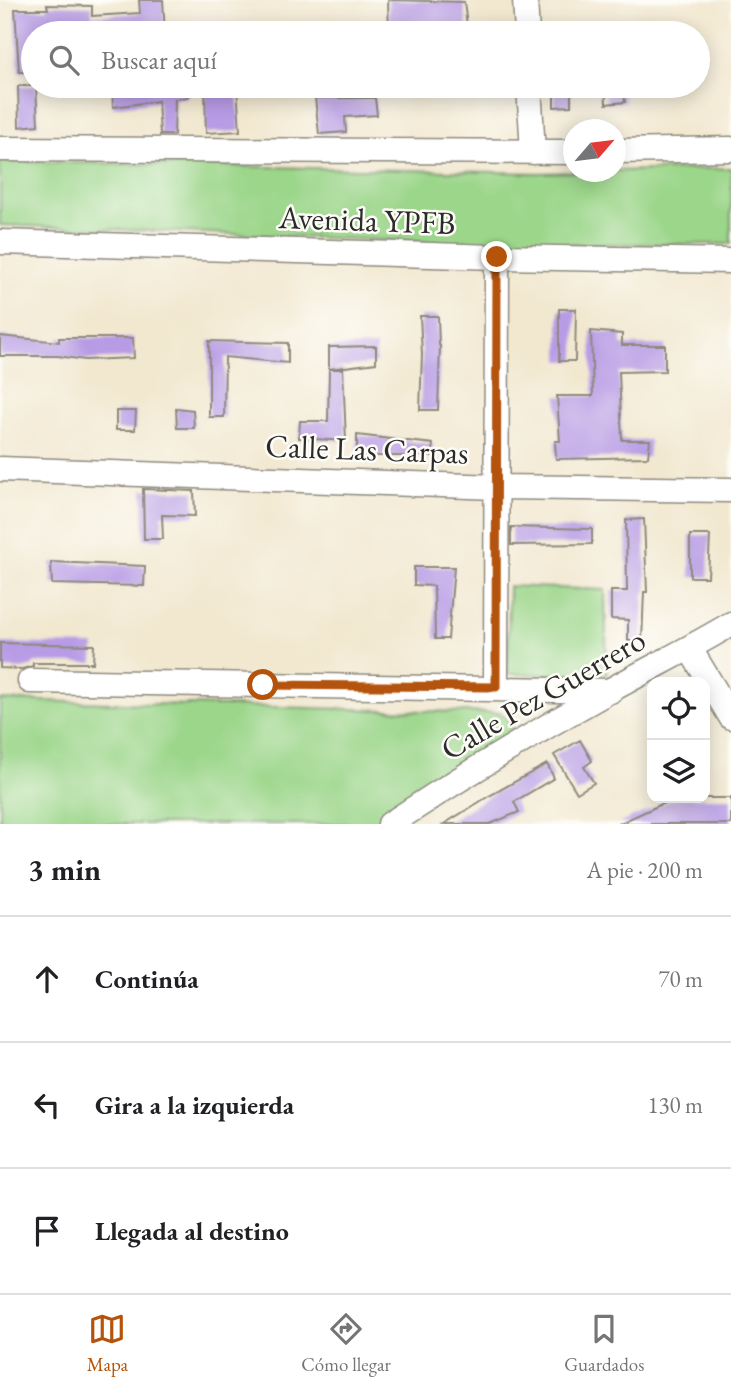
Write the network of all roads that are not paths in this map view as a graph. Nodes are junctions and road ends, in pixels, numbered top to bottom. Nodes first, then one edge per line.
1 (525, 0) edge
2 (526, 21) edge
3 (530, 98) edge
4 (0, 149) edge
5 (731, 149) edge
6 (626, 151) edge
7 (533, 152) junction
8 (563, 152) edge
9 (0, 242) edge
10 (497, 257) junction
11 (731, 261) edge
12 (0, 469) edge
13 (497, 486) junction
14 (731, 490) edge
15 (731, 624) edge
16 (690, 649) junction
17 (30, 681) dead end
18 (496, 687) junction
19 (610, 691) junction
20 (731, 717) edge
21 (390, 824) edge

1 - 2 street
3 - 7 street
4 - 7 street, Avenida YPFB
5 - 6 street
7 - 8 street, Avenida YPFB
9 - 10 street, Avenida YPFB
10 - 11 street, Avenida YPFB
10 - 13 street
12 - 13 street, Calle Las Carpas
13 - 14 street, Calle Las Carpas
13 - 18 street
15 - 16 street, Calle Pez Guerrero
16 - 19 street, Calle Pez Guerrero
16 - 20 street
17 - 18 street
18 - 19 street
19 - 21 street, Calle Pez Guerrero

